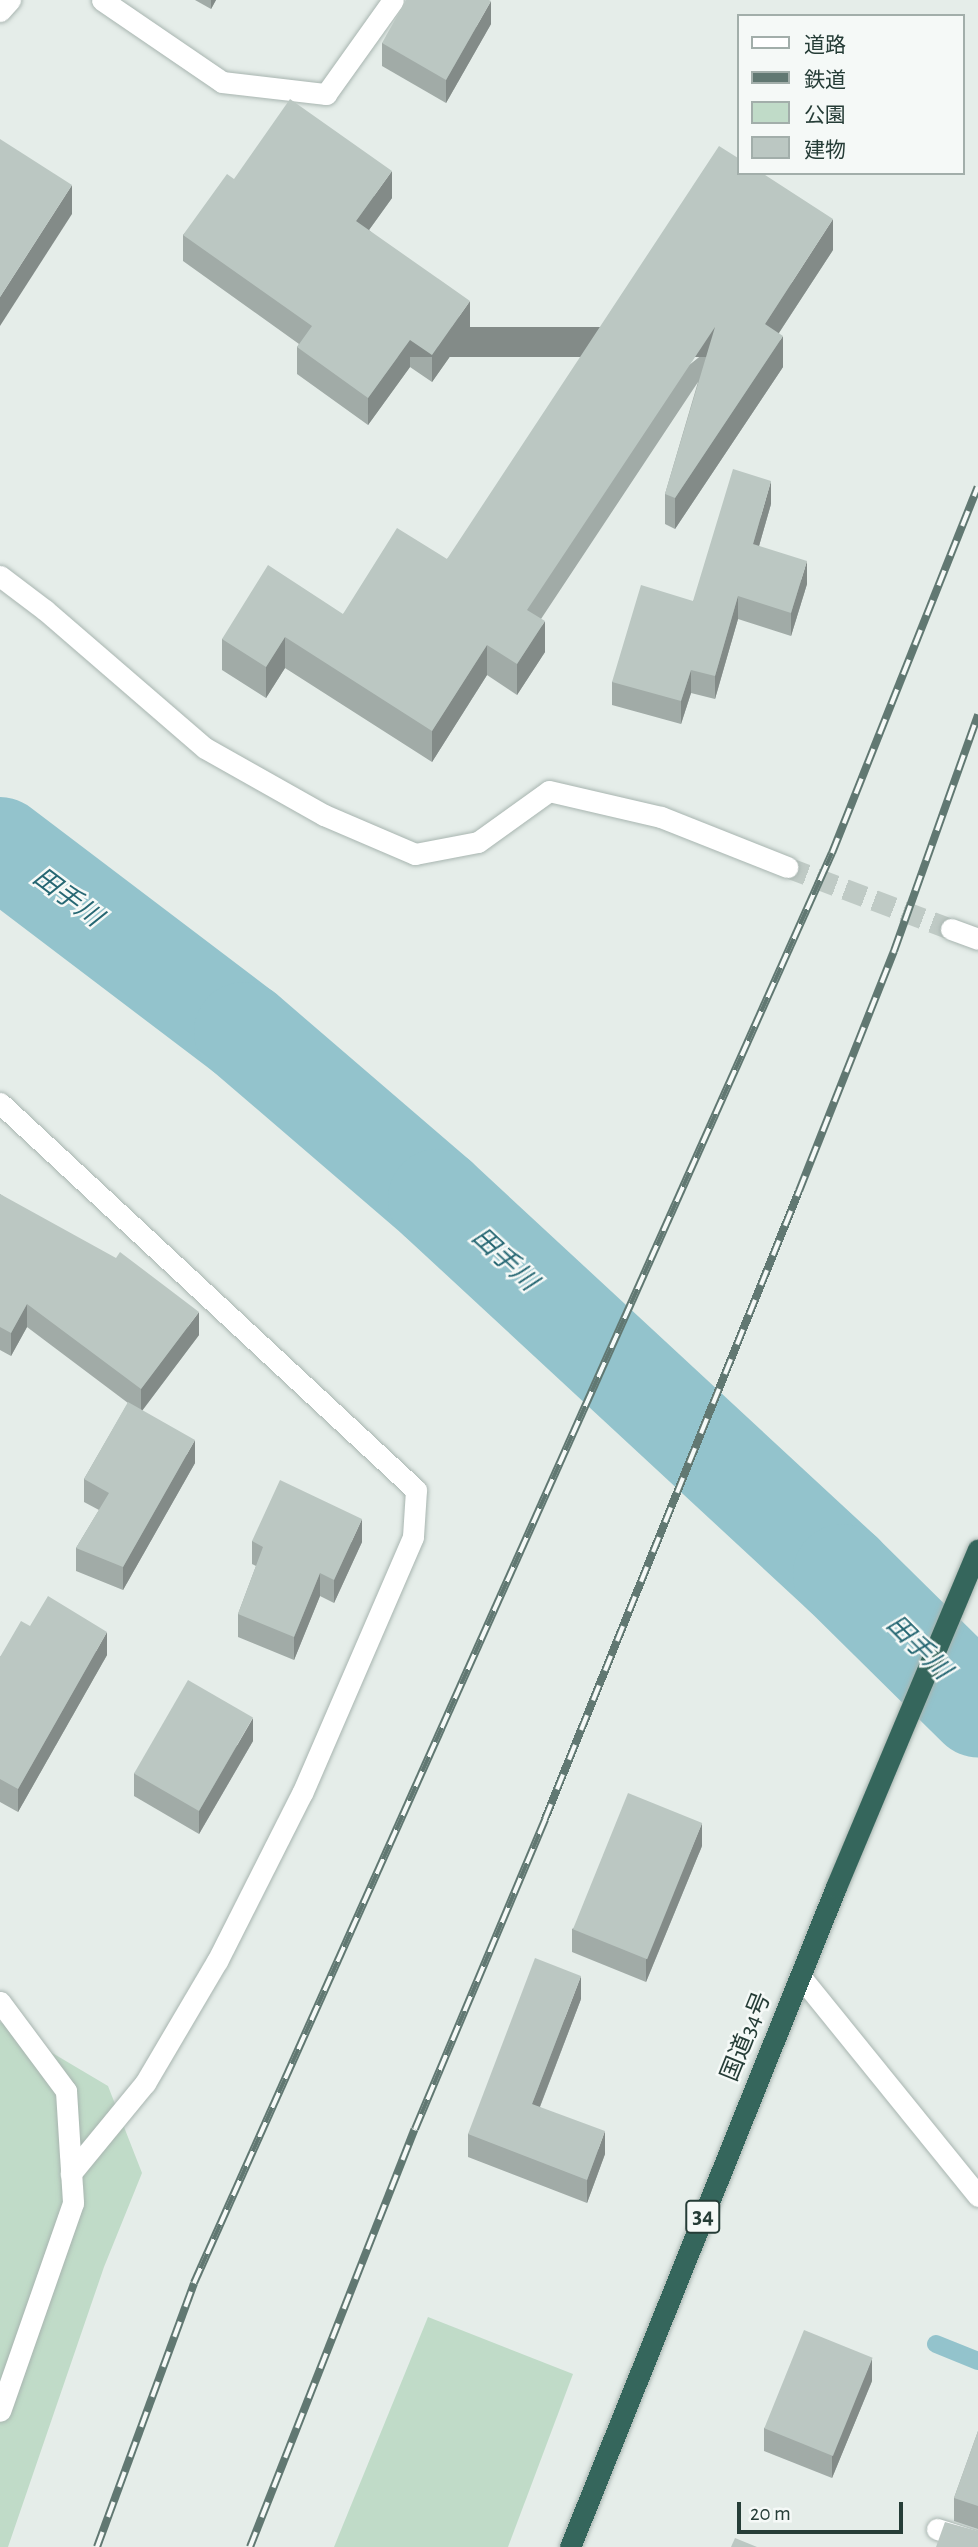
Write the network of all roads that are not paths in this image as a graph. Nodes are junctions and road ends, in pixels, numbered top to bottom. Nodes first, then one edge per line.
1 (10, 0) edge
2 (102, 0) edge
3 (393, 0) edge
4 (0, 11) edge
5 (0, 576) edge
6 (787, 867) tunnel mouth
7 (951, 929) tunnel mouth
8 (978, 939) edge
9 (0, 1103) edge
10 (978, 1550) edge
11 (800, 1976) junction
12 (0, 2002) edge
13 (71, 2173) junction
14 (978, 2196) edge
15 (0, 2411) edge
16 (937, 2529) dead end
17 (978, 2542) edge
18 (570, 2547) edge

1 - 4 street
2 - 3 street
5 - 6 street
7 - 8 street
9 - 13 street
10 - 11 highway, 国道34号 / 34
11 - 14 street
11 - 18 highway, 国道34号 / 34
12 - 13 street
13 - 15 street
16 - 17 street

